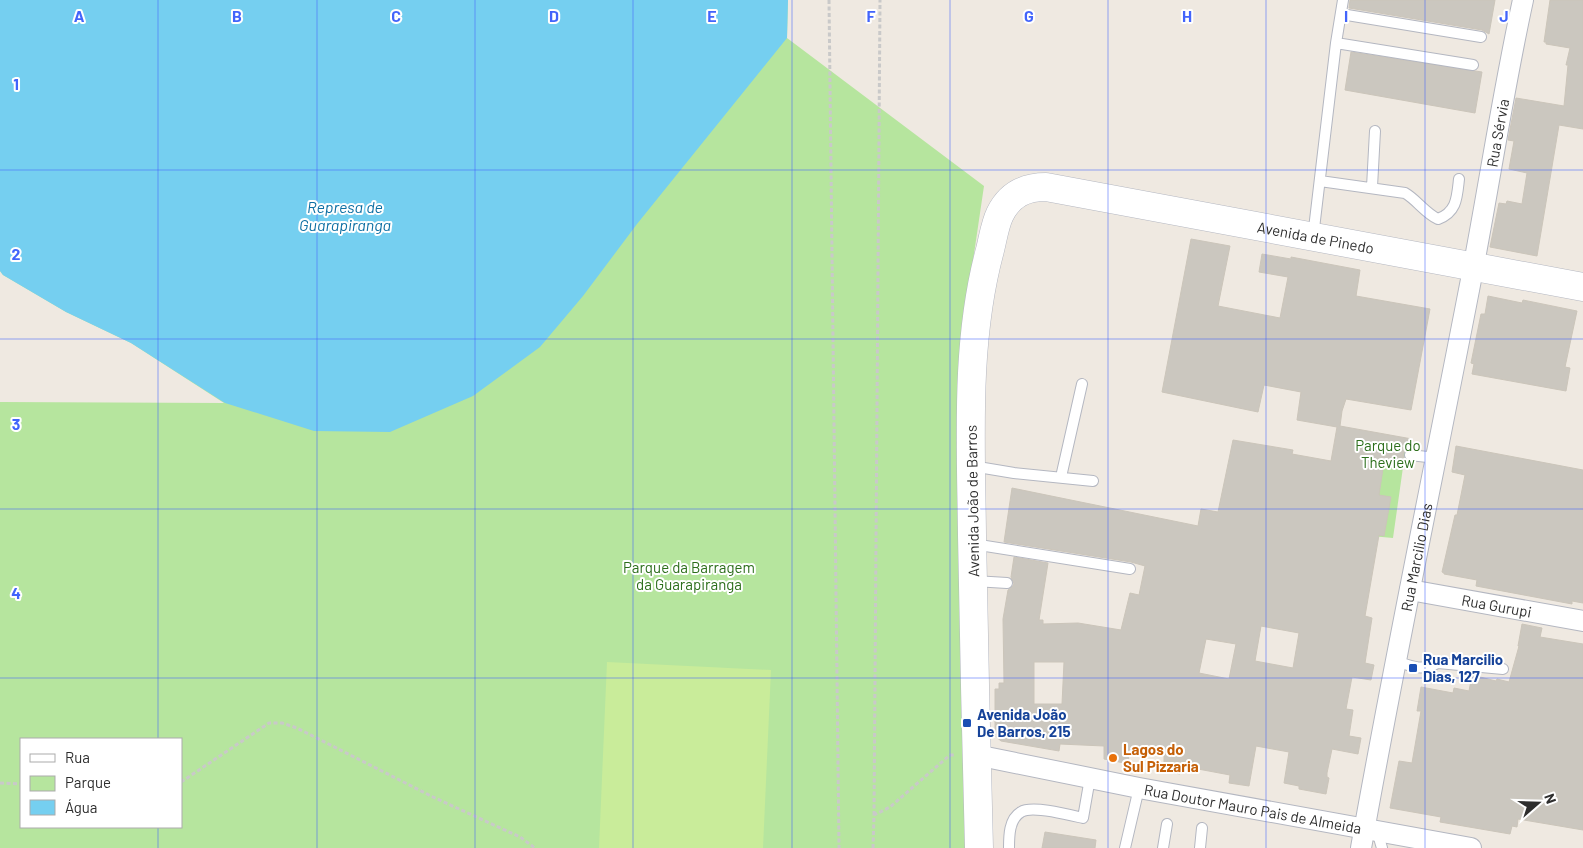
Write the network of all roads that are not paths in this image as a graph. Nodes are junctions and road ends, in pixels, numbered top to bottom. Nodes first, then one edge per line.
1 (1343, 0) edge
2 (1523, 0) edge
3 (1341, 14) junction
4 (1481, 37) dead end
5 (1336, 43) junction
6 (1473, 65) dead end
7 (1374, 131) dead end
8 (1459, 179) dead end
9 (1320, 181) junction
10 (1046, 187) joint
11 (1372, 187) junction
12 (1313, 238) junction
13 (1474, 266) junction
14 (1583, 287) edge
15 (1082, 384) dead end
16 (1410, 455) dead end
17 (1436, 458) junction
18 (971, 466) junction
19 (1061, 477) junction
20 (1093, 481) dead end
21 (972, 544) junction
22 (1130, 569) dead end
23 (973, 581) junction
24 (1007, 583) dead end
25 (1410, 590) junction
26 (1583, 621) edge
27 (1396, 661) junction
28 (1503, 669) dead end
29 (976, 756) junction
30 (1090, 782) junction
31 (1138, 791) junction
32 (1167, 824) dead end
33 (1202, 828) dead end
34 (1371, 839) edge
35 (979, 848) edge
36 (1009, 848) edge
37 (1125, 848) edge
38 (1163, 848) edge
39 (1200, 848) edge
40 (1471, 848) edge

1 - 3 lane
2 - 13 street, Rua Sérvia
3 - 4 lane
3 - 5 lane
5 - 6 lane
5 - 9 lane
7 - 11 lane
8 - 11 lane
9 - 11 lane
9 - 12 lane
10 - 12 street, Avenida de Pinedo
10 - 18 street, Avenida João de Barros
12 - 13 street, Avenida de Pinedo
13 - 14 street, Avenida de Pinedo
13 - 17 street, Rua Marcilio Dias
15 - 19 lane
16 - 17 lane
17 - 25 street, Rua Marcilio Dias
18 - 19 lane
18 - 21 street, Avenida João de Barros
19 - 20 lane
21 - 22 lane
21 - 23 street, Avenida João de Barros
23 - 24 lane
23 - 29 street, Avenida João de Barros
25 - 26 street, Rua Gurupi
25 - 27 street, Rua Marcilio Dias
27 - 28 lane
27 - 34 street, Rua Marcilio Dias
29 - 30 street, Rua Doutor Mauro Pais de Almeida
29 - 35 street, Avenida João de Barros
30 - 31 street, Rua Doutor Mauro Pais de Almeida
30 - 36 lane
31 - 34 street, Rua Doutor Mauro Pais de Almeida
31 - 37 lane
32 - 38 lane
33 - 39 lane
34 - 40 street, Rua Doutor Mauro Pais de Almeida

